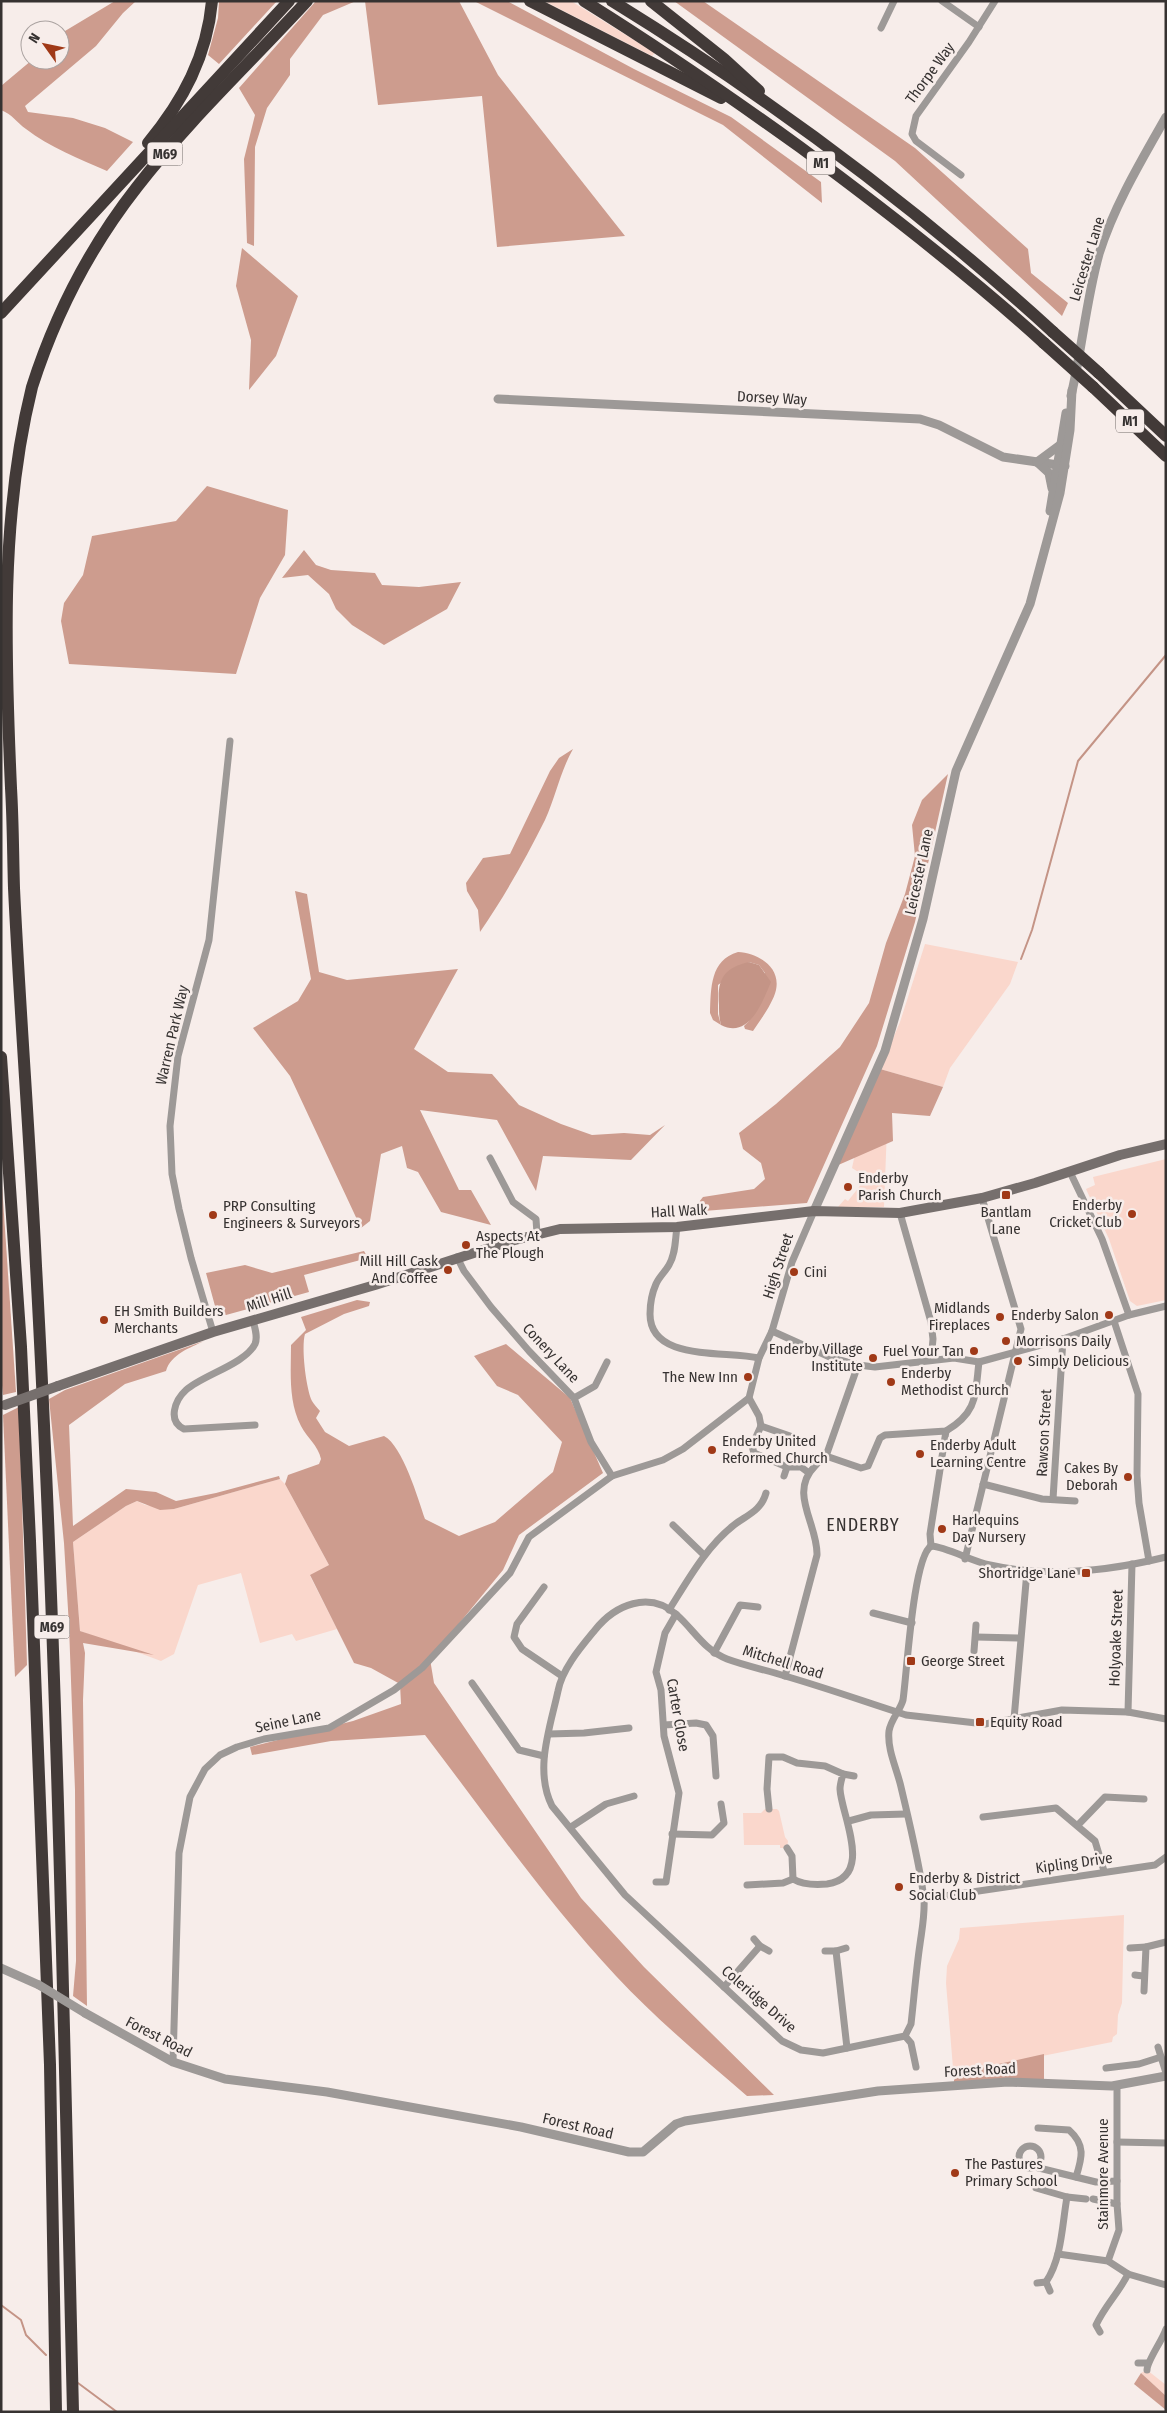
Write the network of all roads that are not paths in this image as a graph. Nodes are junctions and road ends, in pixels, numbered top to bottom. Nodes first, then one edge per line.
1 (212, 1) edge
2 (289, 1) edge
3 (307, 1) edge
4 (530, 1) edge
5 (584, 1) edge
6 (612, 1) edge
7 (651, 1) edge
8 (894, 1) edge
9 (942, 1) edge
10 (995, 1) edge
11 (978, 27) junction
12 (881, 28) dead end
13 (1166, 117) edge
14 (802, 129) junction
15 (800, 148) junction
16 (961, 175) dead end
17 (108, 198) junction
18 (1, 314) edge
19 (1072, 390) junction
20 (498, 399) dead end
21 (1166, 436) edge
22 (1060, 445) junction
23 (1166, 456) edge
24 (1037, 462) junction
25 (1061, 465) junction
26 (1052, 492) junction
27 (1047, 538) junction
28 (230, 741) dead end
29 (1, 1057) edge
30 (1166, 1144) edge
31 (490, 1158) dead end
32 (1070, 1172) junction
33 (982, 1198) junction
34 (814, 1211) junction
35 (900, 1213) junction
36 (676, 1227) junction
37 (541, 1233) junction
38 (457, 1257) junction
39 (1166, 1306) edge
40 (1129, 1315) junction
41 (253, 1321) junction
42 (1114, 1321) junction
43 (772, 1331) junction
44 (214, 1332) junction
45 (1063, 1339) junction
46 (1015, 1352) junction
47 (759, 1358) junction
48 (931, 1360) junction
49 (607, 1362) dead end
50 (978, 1362) junction
51 (858, 1365) junction
52 (574, 1398) junction
53 (750, 1398) junction
54 (3, 1406) edge
55 (254, 1425) dead end
56 (760, 1426) junction
57 (946, 1431) junction
58 (793, 1437) dead end
59 (829, 1456) junction
60 (787, 1467) junction
61 (809, 1473) junction
62 (612, 1476) junction
63 (784, 1476) dead end
64 (983, 1484) junction
65 (766, 1493) dead end
66 (1054, 1499) junction
67 (1075, 1501) dead end
68 (673, 1525) dead end
69 (931, 1546) junction
70 (704, 1555) junction
71 (1166, 1557) edge
72 (965, 1559) junction
73 (1149, 1561) junction
74 (1132, 1564) junction
75 (1027, 1571) junction
76 (544, 1587) dead end
77 (758, 1606) dead end
78 (672, 1612) junction
79 (873, 1614) dead end
80 (912, 1623) junction
81 (976, 1625) dead end
82 (976, 1637) junction
83 (1019, 1638) junction
84 (974, 1651) dead end
85 (714, 1653) junction
86 (562, 1676) junction
87 (785, 1676) junction
88 (472, 1683) dead end
89 (897, 1712) junction
90 (1128, 1712) junction
91 (1014, 1718) junction
92 (1166, 1719) edge
93 (664, 1726) junction
94 (625, 1731) dead end
95 (549, 1734) junction
96 (544, 1756) junction
97 (843, 1774) junction
98 (716, 1776) dead end
99 (854, 1776) dead end
100 (634, 1796) dead end
101 (1144, 1799) dead end
102 (721, 1804) dead end
103 (770, 1809) dead end
104 (906, 1814) junction
105 (983, 1817) dead end
106 (849, 1821) junction
107 (1078, 1825) junction
108 (570, 1827) junction
109 (672, 1834) junction
110 (785, 1845) dead end
111 (1166, 1857) edge
112 (1104, 1871) junction
113 (793, 1879) junction
114 (656, 1882) dead end
115 (747, 1885) dead end
116 (924, 1900) junction
117 (754, 1939) dead end
118 (1166, 1942) edge
119 (760, 1946) junction
120 (1146, 1947) junction
121 (846, 1948) dead end
122 (1130, 1948) dead end
123 (769, 1951) dead end
124 (825, 1951) dead end
125 (836, 1951) junction
126 (1, 1968) edge
127 (1135, 1975) dead end
128 (1144, 1976) junction
129 (724, 1987) junction
130 (1144, 1990) dead end
131 (905, 2036) junction
132 (1158, 2047) dead end
133 (847, 2048) junction
134 (1161, 2057) junction
135 (173, 2062) junction
136 (916, 2067) dead end
137 (1106, 2068) dead end
138 (1166, 2075) edge
139 (1117, 2085) junction
140 (1038, 2128) dead end
141 (1117, 2142) junction
142 (1166, 2143) edge
143 (1035, 2167) dead end
144 (1076, 2177) junction
145 (1117, 2181) junction
146 (1036, 2188) dead end
147 (1067, 2197) junction
148 (1117, 2204) junction
149 (1058, 2254) junction
150 (1108, 2261) junction
151 (1128, 2274) junction
152 (1046, 2282) junction
153 (1037, 2283) dead end
154 (1166, 2285) edge
155 (1050, 2291) dead end
156 (1166, 2329) edge
157 (1100, 2332) dead end
158 (1164, 2338) edge
159 (1138, 2363) dead end
160 (56, 2412) edge
161 (73, 2412) edge

1 - 17 highway, M69
2 - 17 highway, M69
3 - 161 highway, M69
4 - 15 highway
5 - 15 highway, M1
6 - 14 highway, M1
7 - 14 highway
8 - 12 street
9 - 11 street
10 - 11 street, Thorpe Way
11 - 16 street, Thorpe Way
13 - 19 street, Leicester Lane
14 - 21 highway, M1, bridge
15 - 23 highway, M1, bridge
17 - 18 highway, M69
19 - 22 street, Leicester Lane
19 - 25 street, Leicester Lane
20 - 24 street, Dorsey Way
22 - 24 street
22 - 25 street, Leicester Lane
24 - 25 street, Dorsey Way
24 - 26 street
25 - 26 street, Leicester Lane
25 - 27 street, Leicester Lane
26 - 27 street, Leicester Lane
27 - 34 street, Leicester Lane
28 - 44 street, Warren Park Way
29 - 160 highway, M69
30 - 32 main road, Hall Walk
31 - 37 street
32 - 33 main road, Hall Walk
32 - 40 street
33 - 35 main road, Hall Walk
33 - 46 street
34 - 35 main road, Hall Walk
34 - 36 main road, Hall Walk
34 - 43 street, High Street
35 - 48 street
36 - 37 main road, Hall Walk
36 - 47 street
37 - 38 main road, Mill Hill
38 - 41 main road, Mill Hill
38 - 52 street, Conery Lane
39 - 40 street
40 - 42 street
41 - 44 main road, Mill Hill
41 - 55 street
42 - 45 street
42 - 73 street
43 - 47 street, High Street
43 - 51 street
44 - 54 main road, Mill Hill, bridge
45 - 46 street
45 - 66 street, Rawson Street
46 - 50 street
46 - 64 street
47 - 53 street, High Street
48 - 50 street
48 - 51 street
49 - 52 street
50 - 57 street
51 - 59 street
52 - 62 street, Conery Lane
53 - 56 street
53 - 62 street, Seine Lane
56 - 58 street
56 - 60 street
57 - 59 street
57 - 69 street
59 - 61 street
60 - 61 street
60 - 63 street
61 - 87 street
62 - 135 street, Seine Lane
64 - 66 street
64 - 72 street
65 - 70 street, Carter Close
66 - 67 street
68 - 70 street
69 - 72 street
69 - 80 street
70 - 78 street, Carter Close
71 - 73 street
72 - 75 street
73 - 74 street
74 - 75 street
74 - 90 street, Holyoake Street
75 - 83 street
76 - 86 street
77 - 85 street
78 - 85 street, Mitchell Road
78 - 86 street
78 - 93 street, Carter Close
79 - 80 street
80 - 89 street
81 - 82 street
82 - 83 street
82 - 84 street
83 - 91 street
85 - 87 street, Mitchell Road
86 - 95 street, Coleridge Drive
87 - 89 street, Mitchell Road
88 - 96 street
89 - 91 street
89 - 104 street
90 - 91 street
90 - 92 street
93 - 98 street
93 - 109 street, Carter Close
94 - 95 street
95 - 96 street, Coleridge Drive
96 - 108 street, Coleridge Drive
97 - 99 street
97 - 103 street
97 - 106 street
100 - 108 street
101 - 107 street
102 - 109 street
104 - 106 street
104 - 116 street
105 - 107 street
106 - 113 street
107 - 112 street
108 - 129 street, Coleridge Drive
109 - 114 street, Carter Close
110 - 113 street
111 - 112 street, Kipling Drive
112 - 116 street, Kipling Drive
113 - 115 street
116 - 131 street
117 - 119 street
118 - 120 street
119 - 123 street
119 - 129 street
120 - 122 street
120 - 128 street
121 - 125 street
124 - 125 street
125 - 133 street
126 - 135 street, Forest Road, bridge
127 - 128 street
128 - 130 street
129 - 133 street, Coleridge Drive
131 - 133 street, Coleridge Drive
131 - 136 street
132 - 134 street
134 - 137 street
134 - 138 street
135 - 139 street, Forest Road
138 - 139 street, Forest Road
139 - 141 street, Stainmore Avenue
140 - 144 street
141 - 142 street
141 - 145 street, Stainmore Avenue
143 - 144 street
144 - 145 street
145 - 148 street, Stainmore Avenue
146 - 147 street
147 - 148 street
147 - 149 street
148 - 150 street, Stainmore Avenue
149 - 150 street
149 - 152 street
150 - 151 street
151 - 154 street
151 - 157 street
152 - 153 street
152 - 155 street
156 - 158 street
158 - 159 street

